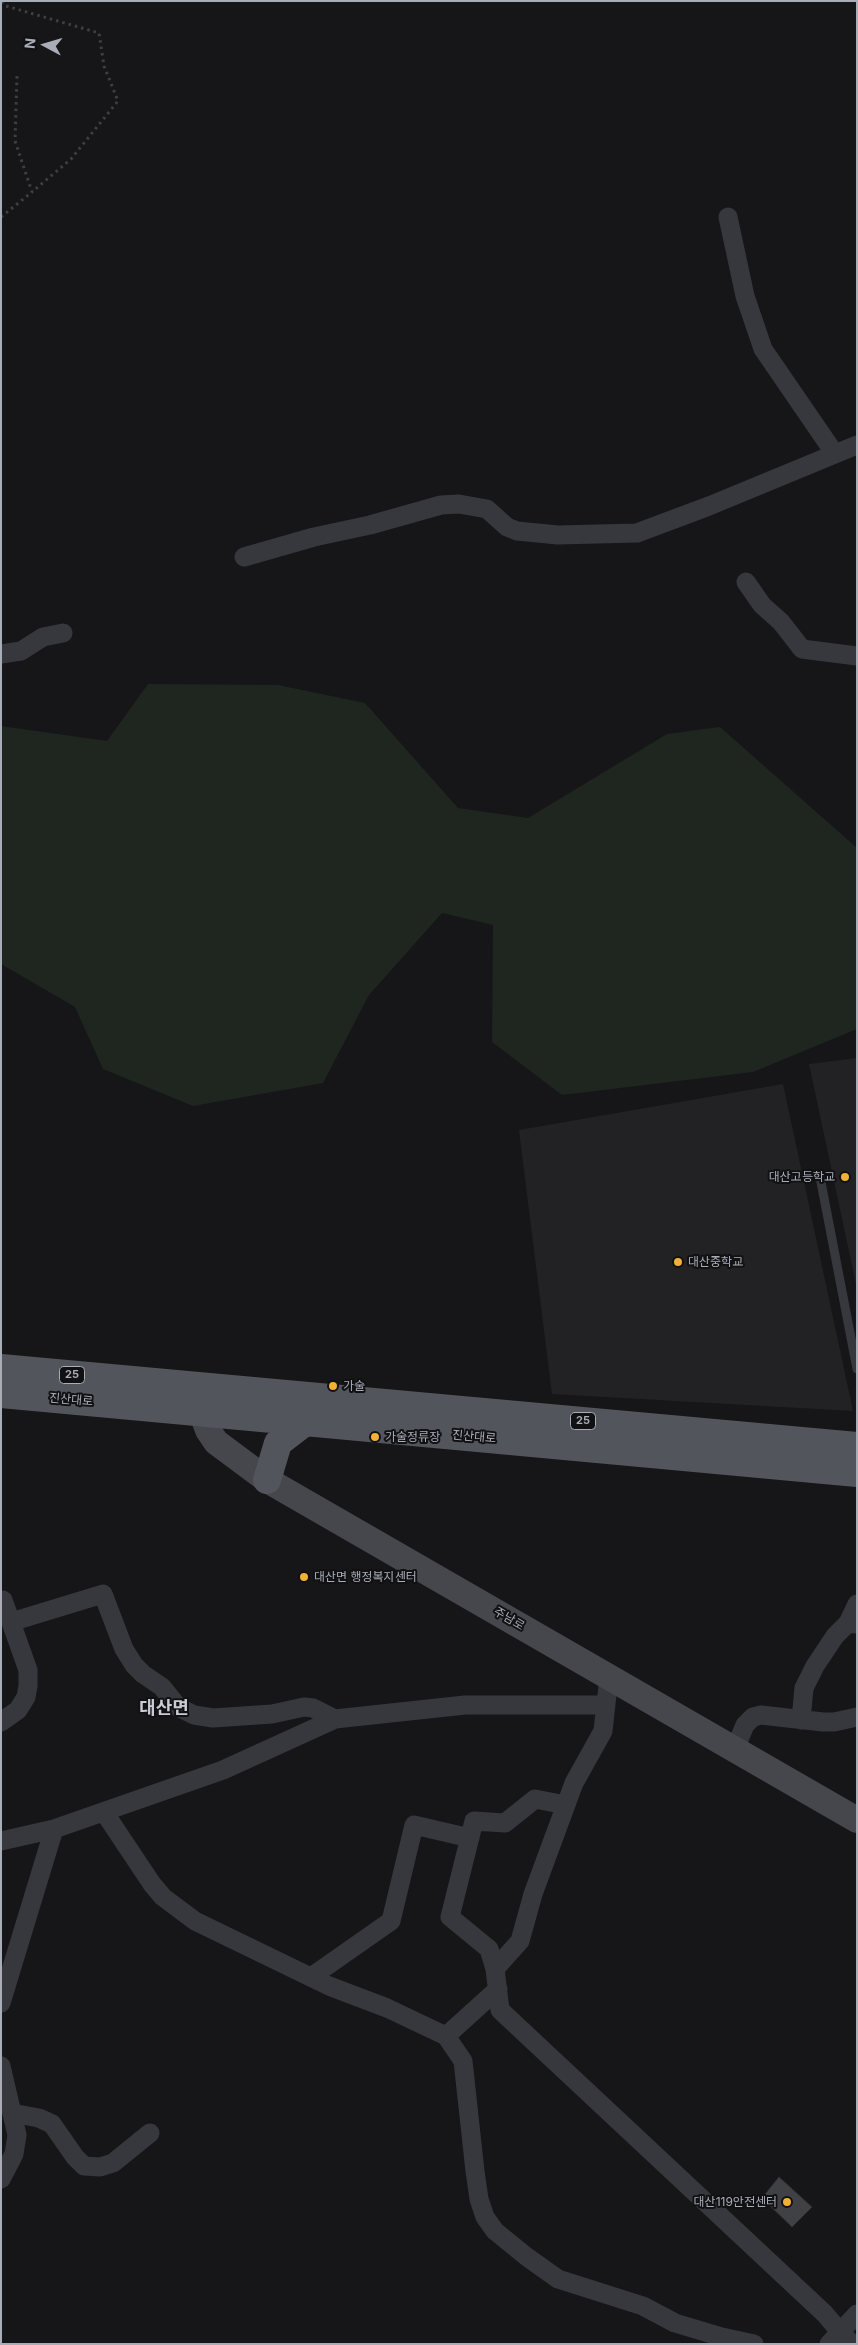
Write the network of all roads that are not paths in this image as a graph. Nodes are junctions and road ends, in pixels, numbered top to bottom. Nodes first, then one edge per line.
1 (728, 217) dead end
2 (857, 445) edge
3 (834, 454) junction
4 (244, 557) dead end
5 (746, 582) dead end
6 (63, 633) dead end
7 (1, 654) edge
8 (857, 656) edge
9 (820, 1177) dead end
10 (1, 1368) edge
11 (857, 1369) edge
12 (1, 1394) edge
13 (202, 1399) junction
14 (304, 1422) junction
15 (857, 1446) edge
16 (857, 1473) edge
17 (267, 1480) junction
18 (3, 1600) dead end
19 (857, 1604) edge
20 (11, 1622) junction
21 (852, 1624) edge
22 (608, 1677) junction
23 (605, 1705) junction
24 (857, 1717) edge
25 (335, 1719) junction
26 (801, 1720) junction
27 (1, 1722) edge
28 (735, 1749) junction
29 (566, 1805) junction
30 (104, 1812) junction
31 (857, 1820) edge
32 (54, 1829) junction
33 (470, 1838) junction
34 (1, 1841) edge
35 (495, 1969) junction
36 (312, 1977) junction
37 (498, 1989) junction
38 (1, 2003) edge
39 (446, 2036) junction
40 (1, 2066) edge
41 (12, 2113) junction
42 (150, 2133) dead end
43 (1, 2179) edge
44 (857, 2314) edge
45 (840, 2340) edge
46 (754, 2344) edge

1 - 3 street
2 - 3 street
3 - 4 street
5 - 8 street
6 - 7 street
9 - 11 lane
10 - 13 main road, 진산대로 / 25
12 - 13 main road, 진산대로 / 25
13 - 14 main road, 진산대로 / 25
13 - 15 main road, 진산대로 / 25
13 - 17 street, 주남로
14 - 16 main road, 진산대로 / 25
14 - 17 main road
17 - 22 street, 주남로
18 - 20 street
19 - 21 street
20 - 25 street
20 - 27 street
21 - 26 street
22 - 23 street
22 - 28 street, 주남로
23 - 25 street
23 - 29 street
24 - 26 street
25 - 30 street
26 - 28 street
28 - 31 street, 주남로
29 - 33 street
29 - 35 street
30 - 32 street
30 - 36 street
32 - 34 street
32 - 38 street
33 - 35 street
33 - 36 street
35 - 37 street
36 - 39 street
37 - 39 street
37 - 45 street
39 - 46 street
40 - 41 street
41 - 42 street
41 - 43 street
44 - 45 street

